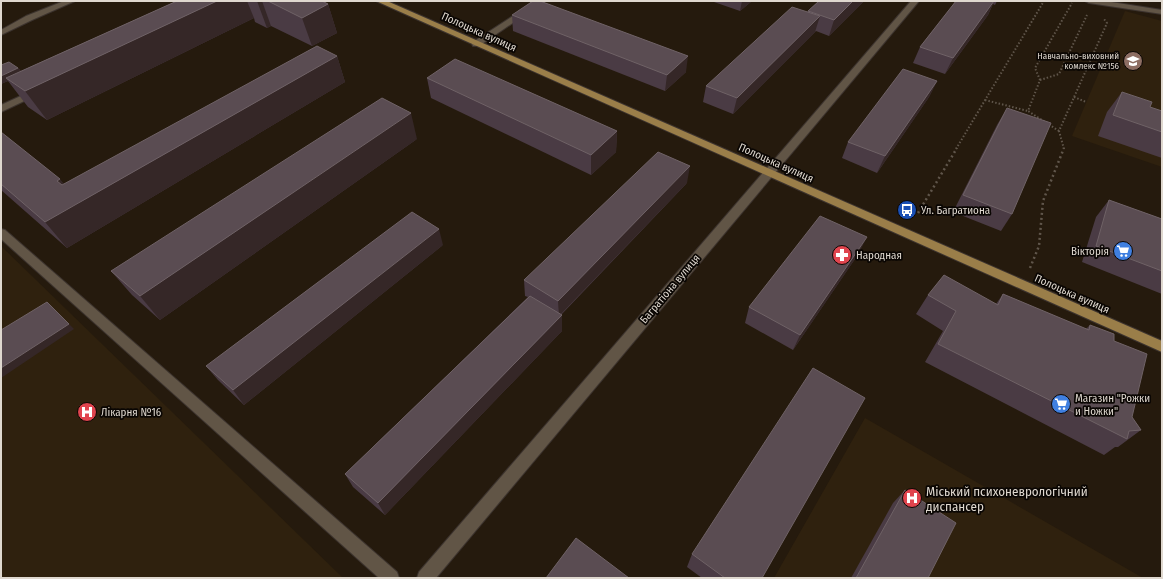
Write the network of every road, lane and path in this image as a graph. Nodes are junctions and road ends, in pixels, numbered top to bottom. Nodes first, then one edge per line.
1 (71, 1) edge
2 (380, 1) edge
3 (541, 1) edge
4 (915, 1) edge
5 (1044, 1) edge
6 (1074, 1) edge
7 (1089, 1) edge
8 (1162, 12) edge
9 (1088, 14) dead end
10 (1103, 17) dead end
11 (1, 33) edge
12 (476, 44) junction
13 (1040, 80) junction
14 (43, 89) edge
15 (1074, 97) junction
16 (985, 100) junction
17 (1086, 102) dead end
18 (1, 109) edge
19 (1028, 111) junction
20 (1059, 131) junction
21 (769, 173) junction
22 (918, 213) dead end
23 (1, 233) edge
24 (1030, 268) dead end
25 (1162, 347) edge
26 (391, 578) edge
27 (425, 578) edge

1 - 11 street
2 - 12 main road, Полоцька вулиця
3 - 12 street
4 - 21 street, Багратіона вулиця
5 - 16 path
6 - 13 path
7 - 8 street
9 - 13 path
10 - 15 path
12 - 21 main road, Полоцька вулиця
13 - 19 path
14 - 18 street
15 - 17 path
15 - 20 path
16 - 19 path
16 - 22 path
19 - 20 path
20 - 24 path
21 - 25 main road, Полоцька вулиця
21 - 27 street, Багратіона вулиця
23 - 26 street

